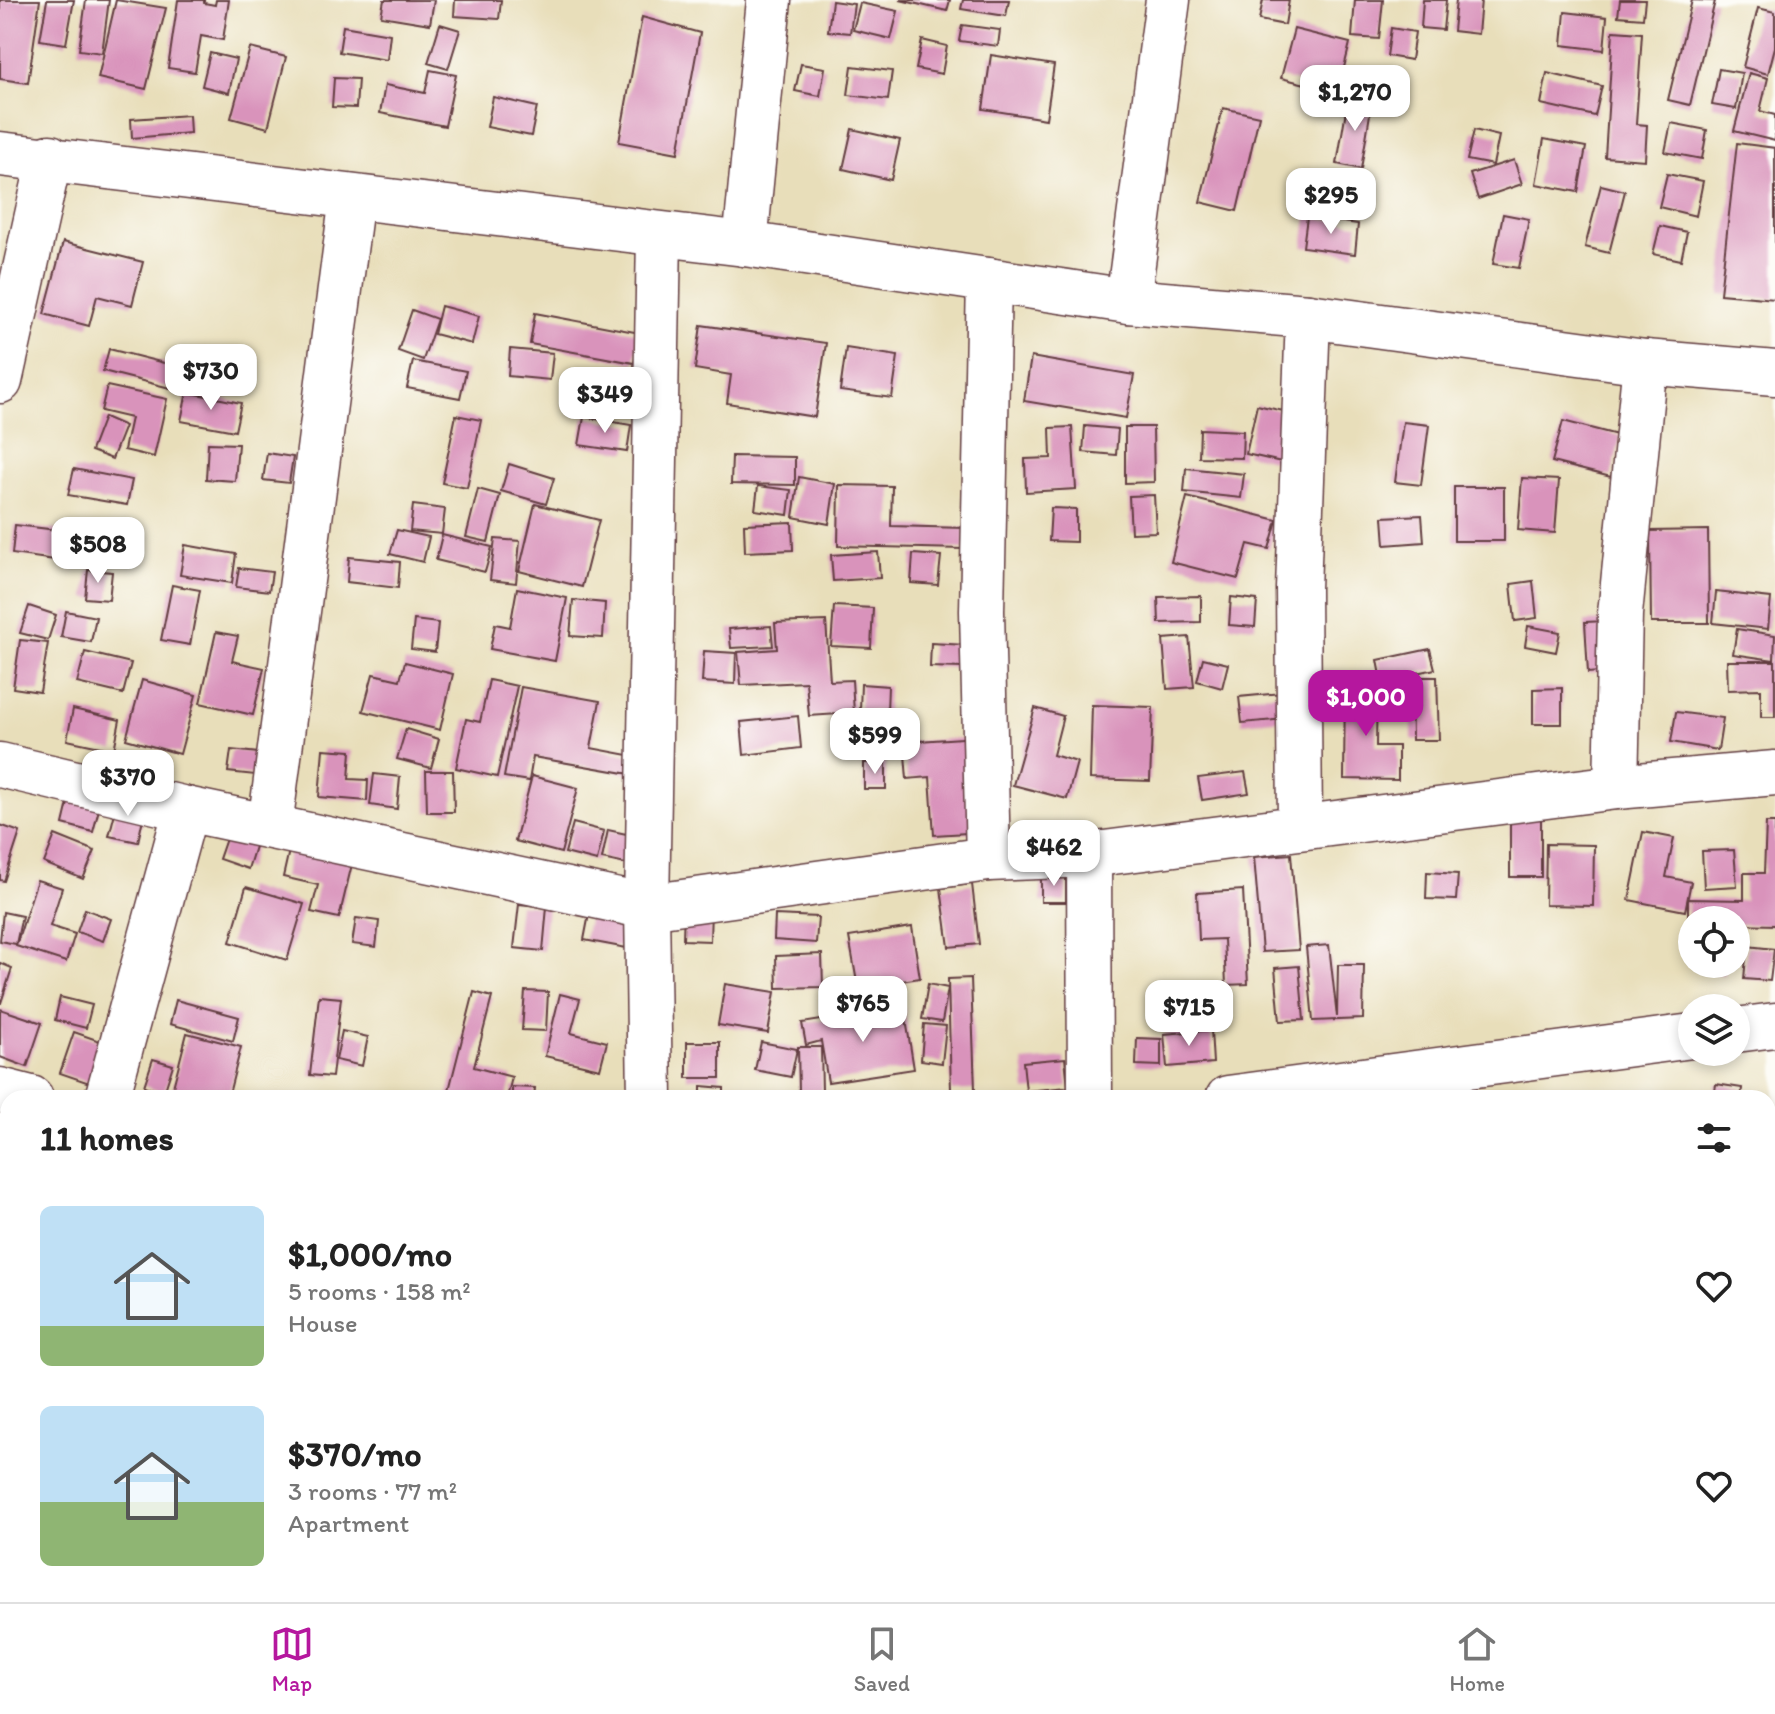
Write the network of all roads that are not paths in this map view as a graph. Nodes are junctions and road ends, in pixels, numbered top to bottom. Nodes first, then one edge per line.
1 (769, 0) edge
2 (1168, 0) edge
3 (0, 154) edge
4 (50, 157) junction
5 (352, 197) junction
6 (659, 235) junction
7 (745, 244) junction
8 (989, 280) junction
9 (1128, 301) junction
10 (1308, 316) junction
11 (1645, 362) junction
12 (1775, 373) edge
13 (0, 381) edge
14 (0, 765) edge
15 (1775, 773) edge
16 (1616, 787) junction
17 (186, 809) junction
18 (270, 826) junction
19 (1300, 827) junction
20 (1089, 855) junction
21 (988, 859) junction
22 (647, 907) junction
23 (1775, 1025) edge
24 (1750, 1028) edge
25 (1678, 1038) edge
26 (109, 1090) edge
27 (650, 1090) edge
28 (1090, 1090) edge
29 (1288, 1090) edge

1 - 7 street
2 - 9 street
3 - 4 street
4 - 5 street
4 - 13 street
5 - 6 street
5 - 18 street
6 - 7 street
6 - 22 street
7 - 8 street
8 - 9 street
8 - 21 street
9 - 10 street
10 - 11 street
10 - 19 street
11 - 12 street
11 - 16 street
14 - 17 street
15 - 16 street
16 - 19 street
17 - 18 street
17 - 26 street
18 - 22 street
19 - 20 street
20 - 21 street
20 - 28 street
21 - 22 street
22 - 27 street
23 - 24 street
25 - 29 street

